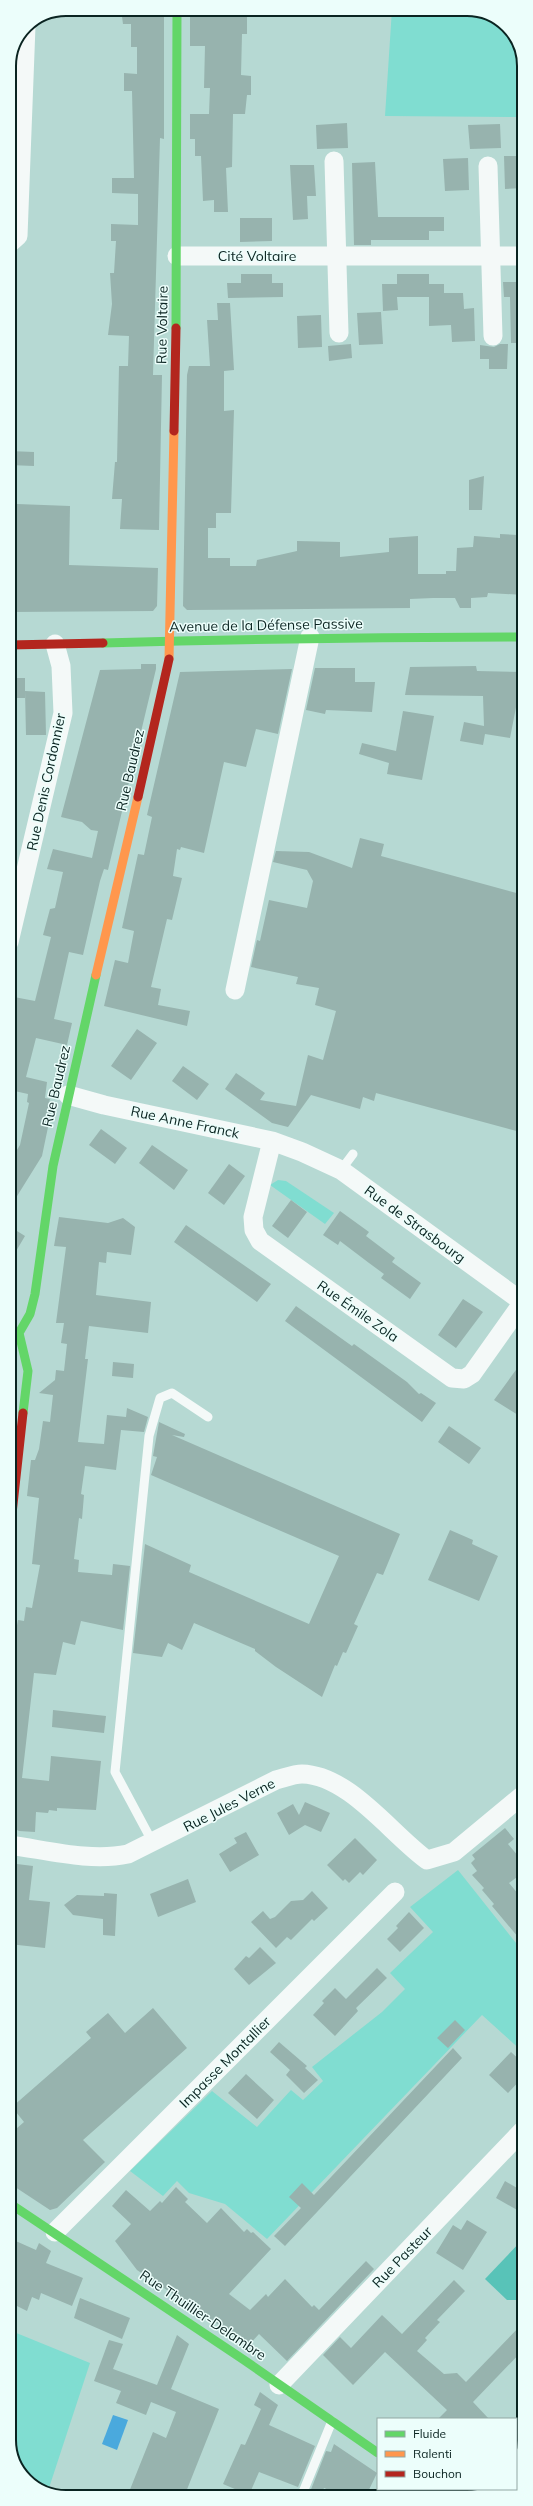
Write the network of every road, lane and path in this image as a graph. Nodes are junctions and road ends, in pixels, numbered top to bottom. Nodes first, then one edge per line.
1 (177, 16) edge
2 (26, 36) edge
3 (334, 161) dead end
4 (488, 166) dead end
5 (16, 238) edge
6 (177, 256) junction
7 (336, 256) junction
8 (490, 256) junction
9 (517, 256) edge
10 (339, 333) dead end
11 (493, 336) dead end
12 (310, 637) junction
13 (517, 637) edge
14 (170, 640) junction
15 (55, 644) junction
16 (16, 645) edge
17 (16, 912) edge
18 (235, 990) dead end
19 (68, 1095) junction
20 (272, 1141) junction
21 (302, 1152) joint
22 (353, 1154) dead end
23 (340, 1170) junction
24 (517, 1299) edge
25 (517, 1311) edge
26 (16, 1330) edge
27 (16, 1341) edge
28 (208, 1417) dead end
29 (16, 1478) edge
30 (517, 1800) edge
31 (153, 1843) junction
32 (16, 1846) edge
33 (395, 1892) dead end
34 (517, 2135) edge
35 (16, 2207) edge
36 (55, 2232) junction
37 (279, 2385) junction
38 (332, 2421) junction
39 (377, 2452) edge
40 (303, 2490) edge

1 - 6 street, Rue Voltaire
2 - 5 street
3 - 7 street
4 - 8 street
6 - 7 street, Cité Voltaire
6 - 14 street, Rue Voltaire
7 - 8 street, Cité Voltaire
7 - 10 street
8 - 9 street, Cité Voltaire
8 - 11 street
12 - 13 street, Avenue de la Défense Passive
12 - 14 street, Avenue de la Défense Passive
12 - 18 street
14 - 15 street, Avenue de la Défense Passive
14 - 19 street, Rue Baudrez
15 - 16 street, Avenue de la Défense Passive
15 - 17 street, Rue Denis Cordonnier
19 - 20 street, Rue Anne Franck
19 - 26 street, Rue Baudrez
20 - 21 street, Rue Anne Franck
20 - 25 street, Rue Émile Zola
21 - 23 street, Rue de Strasbourg
22 - 23 lane
23 - 24 street, Rue de Strasbourg
27 - 29 street, Rue Baudrez
28 - 31 lane
30 - 31 street, Rue Jules Verne
31 - 32 street, Rue Jules Verne
33 - 36 street, Impasse Montallier
34 - 37 street, Rue Pasteur
35 - 36 street, Rue Thuillier-Delambre
36 - 37 street, Rue Thuillier-Delambre
37 - 38 street, Rue Thuillier-Delambre
38 - 39 street, Rue Thuillier-Delambre
38 - 40 lane

